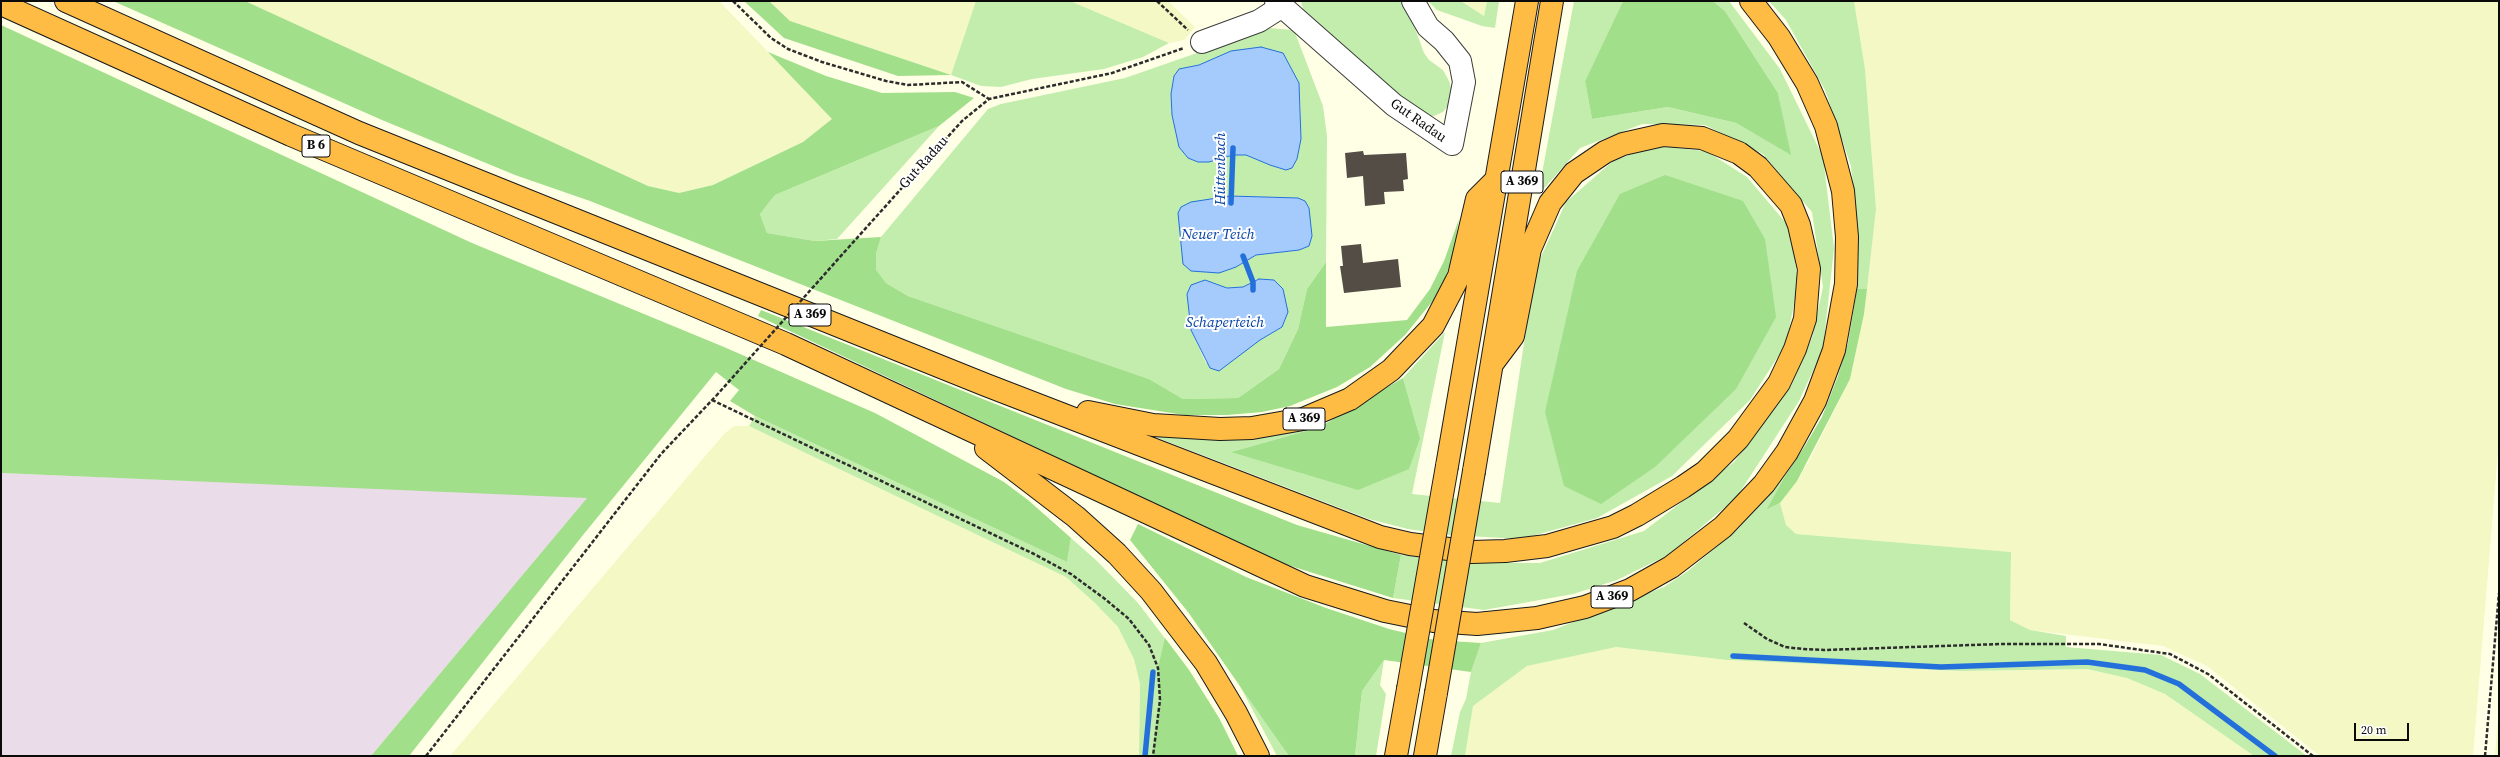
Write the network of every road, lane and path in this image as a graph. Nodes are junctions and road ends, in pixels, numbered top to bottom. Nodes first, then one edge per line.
1 (66, 1) edge
2 (733, 1) edge
3 (1157, 1) edge
4 (1413, 1) edge
5 (1527, 1) edge
6 (1552, 1) edge
7 (1750, 1) edge
8 (1278, 4) edge
9 (8, 7) edge
10 (1202, 42) junction
11 (989, 99) junction
12 (1495, 181) junction
13 (634, 245) joint
14 (620, 274) joint
15 (1492, 364) junction
16 (986, 385) junction
17 (712, 400) junction
18 (940, 414) junction
19 (2499, 593) edge
20 (1744, 623) dead end
21 (426, 756) edge
22 (1153, 756) edge
23 (1258, 756) edge
24 (1396, 756) edge
25 (1425, 756) edge
26 (2313, 756) edge
27 (2486, 756) edge

1 - 13 highway, B 6
2 - 11 path
3 - 10 path
4 - 8 street, Gut Radau
5 - 12 highway, A 369
6 - 15 highway, A 369
7 - 18 highway, A 369
8 - 10 street, Gut Radau
9 - 14 highway, B 6
10 - 11 path, Gut Radau
11 - 17 path, Gut Radau, bridge
12 - 16 highway, A 369
12 - 24 highway, A 369, bridge
13 - 16 highway, A 369
14 - 18 highway, A 369
15 - 16 highway
15 - 25 highway, A 369, bridge
17 - 21 path, Gut Radau
17 - 22 path
18 - 23 highway
19 - 27 path
20 - 26 path

